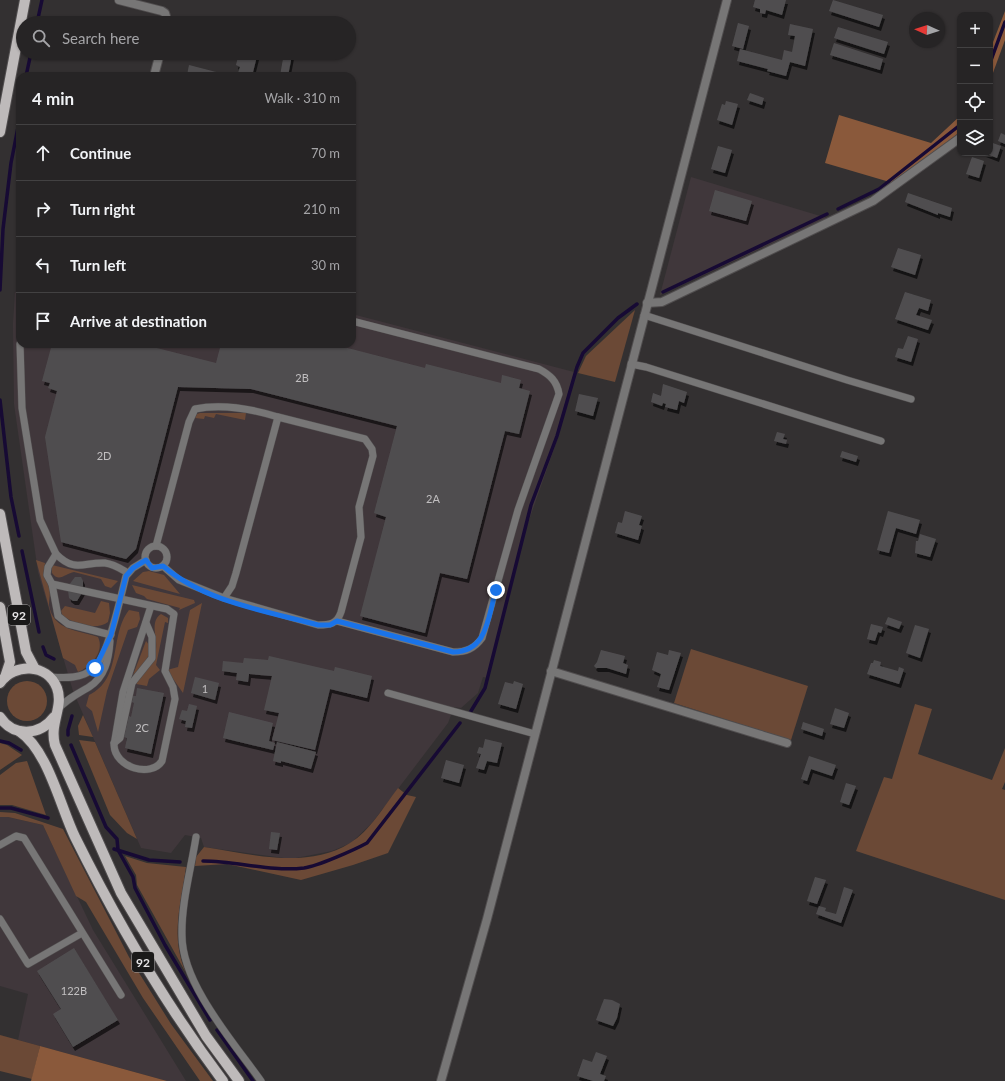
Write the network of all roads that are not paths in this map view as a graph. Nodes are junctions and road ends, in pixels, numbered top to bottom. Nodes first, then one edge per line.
1 (25, 0) edge
2 (119, 0) edge
3 (727, 0) edge
4 (22, 16) edge
5 (166, 16) edge
6 (16, 48) edge
7 (158, 60) edge
8 (155, 72) edge
9 (0, 132) edge
10 (957, 140) edge
11 (647, 303) junction
12 (644, 315) junction
13 (356, 322) edge
14 (20, 348) edge
15 (631, 364) junction
16 (911, 399) dead end
17 (278, 417) junction
18 (881, 441) dead end
19 (0, 514) edge
20 (156, 546) junction
21 (56, 554) junction
22 (146, 560) junction
23 (163, 566) junction
24 (128, 573) junction
25 (52, 584) junction
26 (121, 598) junction
27 (224, 598) junction
28 (0, 606) edge
29 (150, 606) junction
30 (337, 621) junction
31 (146, 623) junction
32 (111, 635) junction
33 (35, 669) junction
34 (551, 671) junction
35 (50, 678) junction
36 (2, 680) edge
37 (388, 693) dead end
38 (57, 712) junction
39 (0, 717) edge
40 (19, 731) junction
41 (534, 734) junction
42 (114, 743) junction
43 (787, 743) dead end
44 (196, 837) dead end
45 (0, 844) edge
46 (0, 919) edge
47 (82, 933) junction
48 (121, 995) dead end
49 (223, 1081) edge
50 (239, 1081) edge
51 (261, 1081) edge
52 (441, 1081) edge

1 - 4 main road
2 - 5 street
3 - 11 street
6 - 9 main road
7 - 8 street
10 - 11 street
11 - 12 street
12 - 15 street
12 - 16 lane
13 - 30 lane
14 - 21 lane
15 - 18 lane
15 - 34 street
17 - 20 lane
17 - 27 lane
17 - 30 lane
19 - 33 main road, 92
20 - 22 lane
20 - 23 lane
21 - 24 lane
21 - 25 lane
22 - 23 lane
22 - 24 lane
23 - 27 lane
24 - 26 lane
25 - 26 lane
25 - 32 lane
26 - 29 lane
26 - 32 lane
27 - 30 lane
28 - 36 main road, 92
29 - 31 lane
29 - 42 lane
31 - 42 lane
31 - 42 lane
32 - 35 lane
32 - 38 lane
33 - 35 main road
33 - 36 main road, 92
34 - 41 street
34 - 43 street
35 - 38 main road, 92
37 - 41 lane
38 - 40 main road
38 - 50 main road, 92
39 - 40 main road, 92
40 - 49 main road, 92
41 - 52 street
44 - 51 lane
45 - 47 lane
46 - 47 lane
47 - 48 lane

